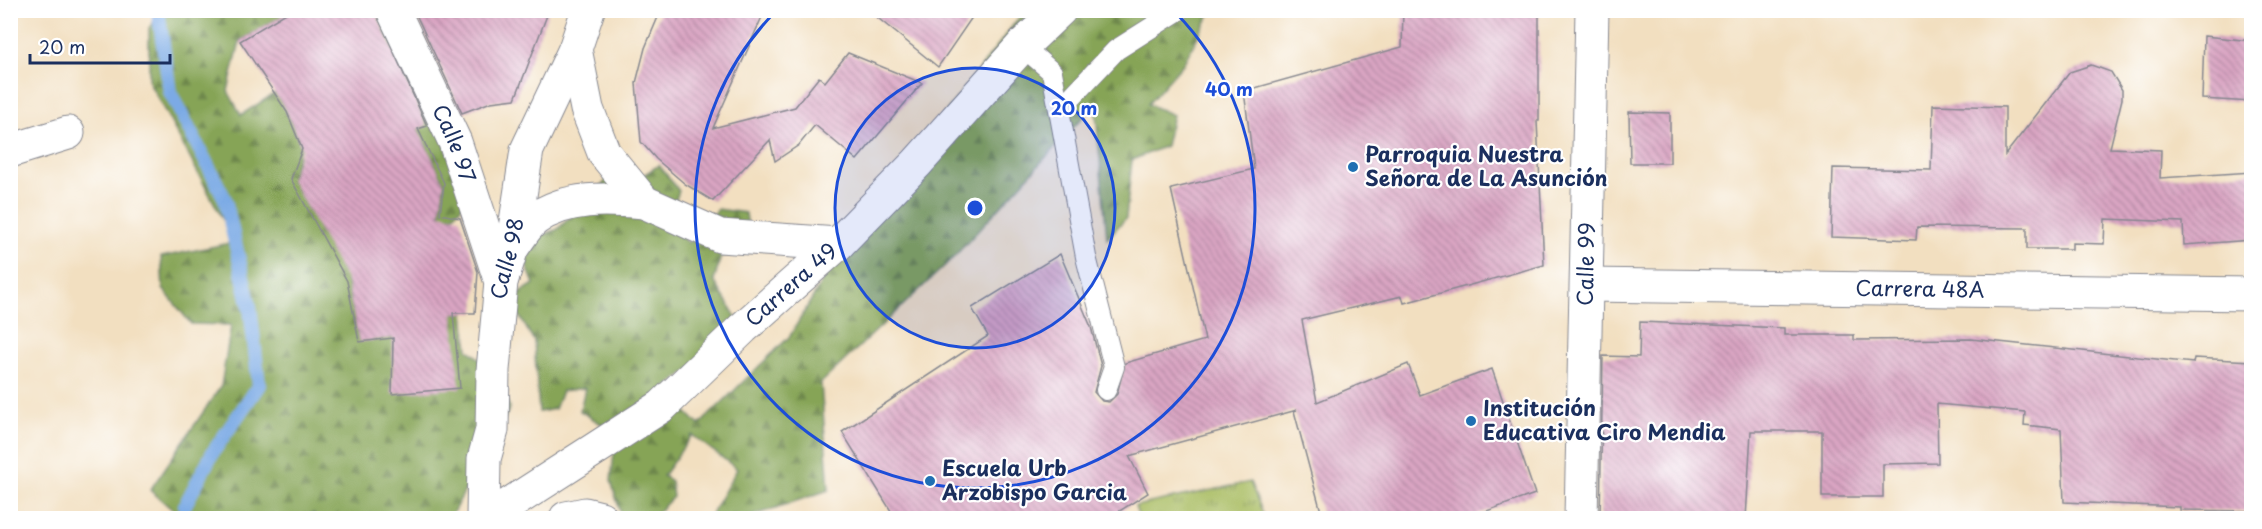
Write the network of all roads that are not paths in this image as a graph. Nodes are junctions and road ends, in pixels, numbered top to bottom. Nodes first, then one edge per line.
1 (393, 10) edge
2 (588, 10) edge
3 (1060, 10) edge
4 (1179, 10) edge
5 (1592, 10) edge
6 (1022, 46) junction
7 (575, 49) junction
8 (1060, 109) junction
9 (68, 133) dead end
10 (10, 151) edge
11 (644, 201) junction
12 (838, 244) junction
13 (512, 248) junction
14 (501, 282) junction
15 (1587, 285) junction
16 (2252, 294) edge
17 (1106, 390) dead end
18 (483, 519) edge
19 (488, 519) edge
20 (567, 519) edge
21 (601, 519) edge
22 (1581, 519) edge

1 - 14 street, Calle 97
2 - 7 street, Calle 98
3 - 6 street, Carrera 49
4 - 8 lane
5 - 15 street, Calle 99
6 - 8 lane
6 - 12 street, Carrera 49
7 - 11 street
7 - 13 street, Calle 98
8 - 17 lane
9 - 10 street
11 - 12 street
11 - 13 street
12 - 19 street, Carrera 49
13 - 14 street, Calle 98
14 - 18 street, Calle 98
15 - 16 street, Carrera 48A
15 - 22 street, Calle 99
20 - 21 street

